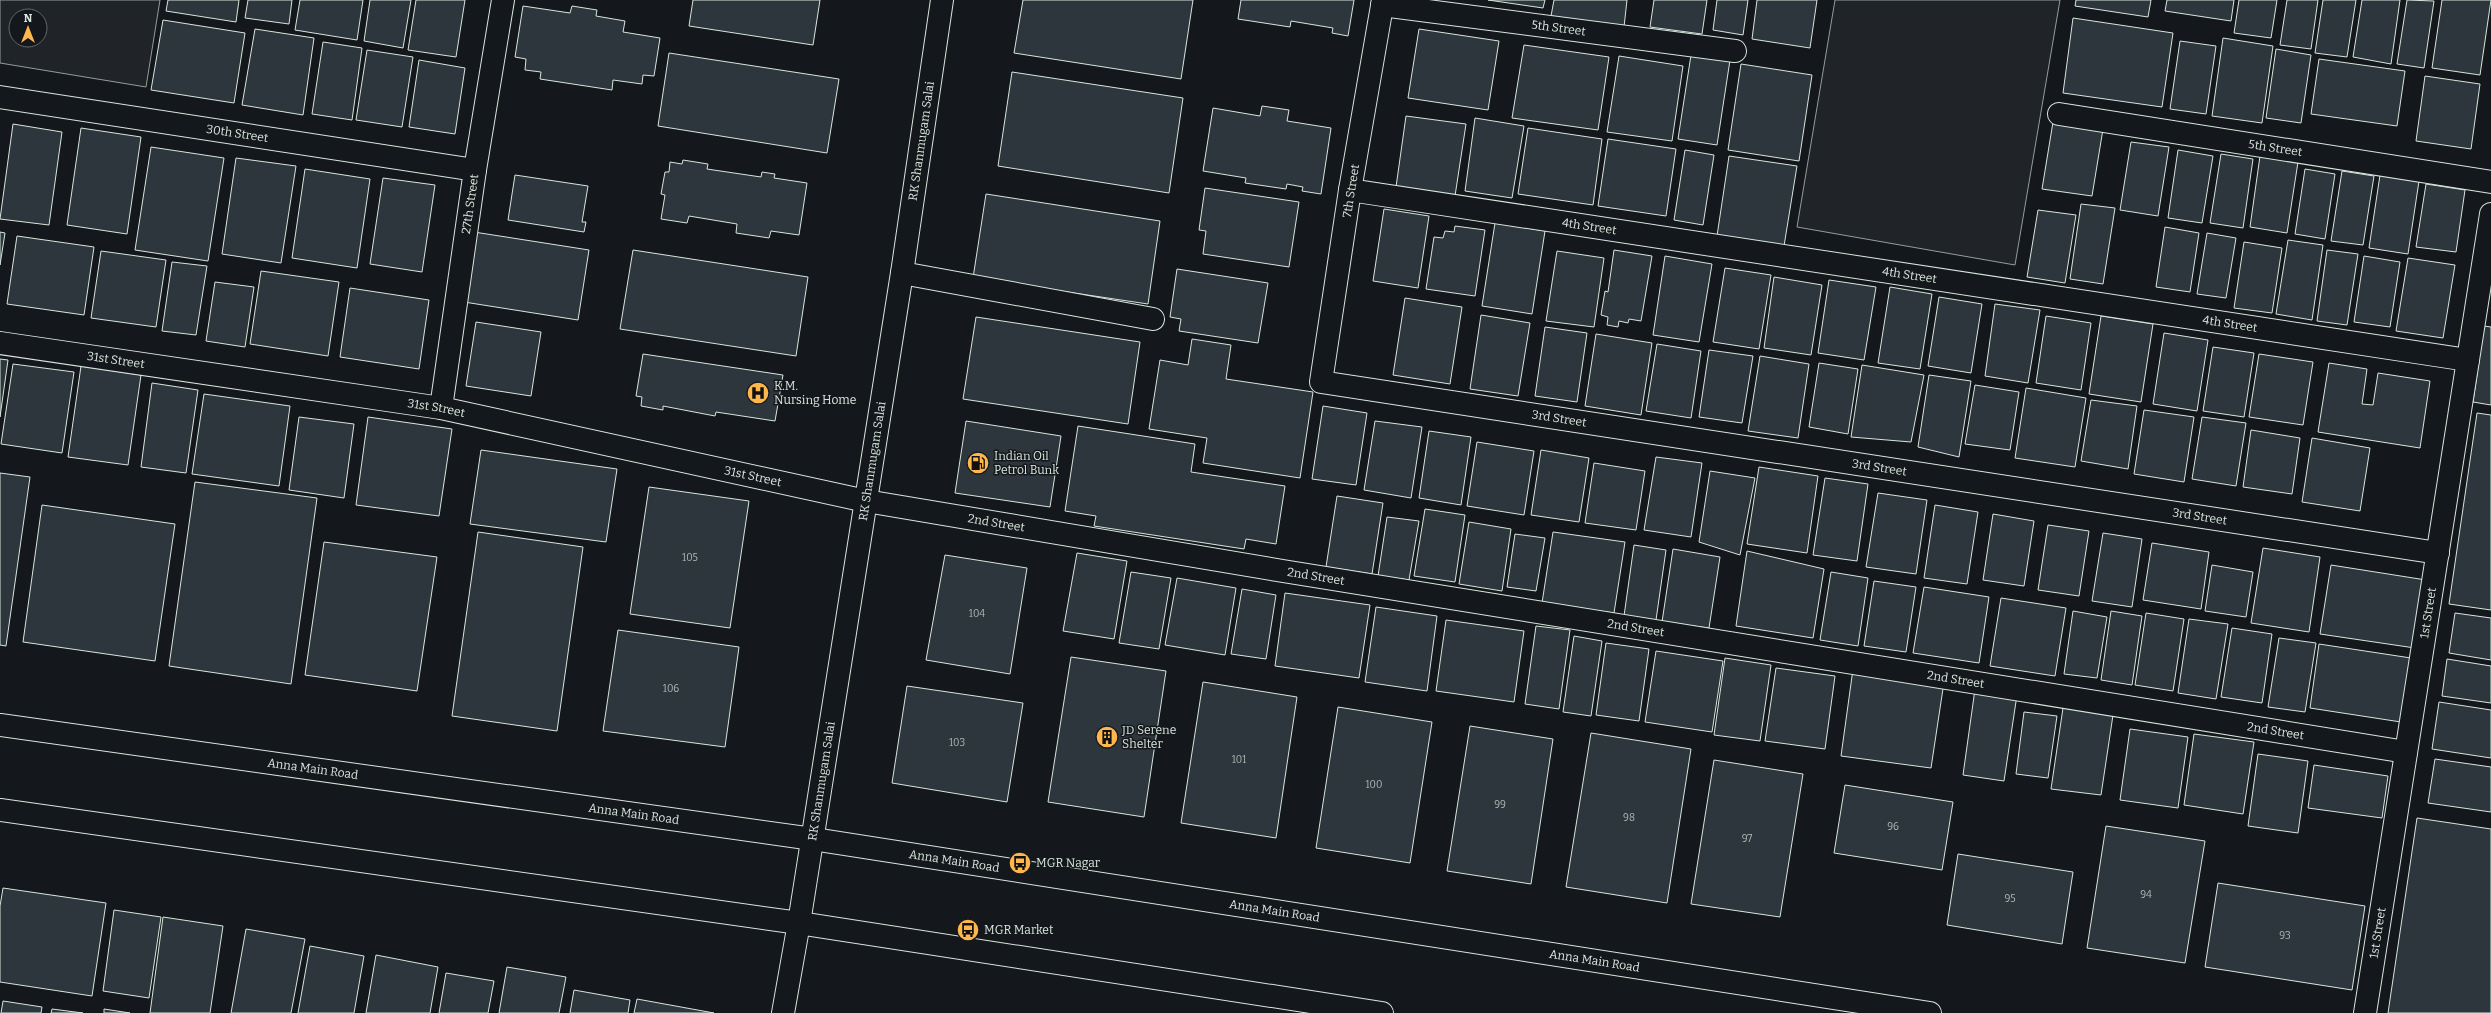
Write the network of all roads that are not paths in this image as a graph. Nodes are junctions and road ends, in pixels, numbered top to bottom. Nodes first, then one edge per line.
1 (502, 0) edge
2 (942, 0) edge
3 (1383, 2) edge
4 (1735, 51) dead end
5 (0, 97) edge
6 (2059, 114) dead end
7 (475, 170) junction
8 (2491, 182) edge
9 (1350, 190) junction
10 (2491, 214) edge
11 (902, 273) junction
12 (1154, 319) dead end
13 (0, 343) edge
14 (2468, 360) junction
15 (1321, 382) joint
16 (441, 408) junction
17 (866, 501) junction
18 (2438, 553) junction
19 (0, 725) edge
20 (2406, 752) junction
21 (0, 810) edge
22 (813, 839) junction
23 (799, 923) junction
24 (783, 1013) edge
25 (1382, 1013) edge
26 (1930, 1013) edge
27 (2365, 1013) edge

1 - 7 street, 27th Street
2 - 11 street, RK Shanmugam Salai
3 - 4 street, 5th Street
3 - 9 street, 7th Street
5 - 7 street, 30th Street
6 - 8 street, 5th Street
7 - 16 street, 27th Street
9 - 14 street, 4th Street
9 - 15 street, 7th Street
10 - 14 street, 1st Street
11 - 12 street
11 - 17 street, RK Shanmugam Salai
13 - 16 street, 31st Street
14 - 18 street, 1st Street
15 - 18 street, 3rd Street
16 - 17 street, 31st Street
17 - 20 street, 2nd Street
17 - 22 street, RK Shanmugam Salai
18 - 20 street, 1st Street
19 - 22 street, Anna Main Road
20 - 27 street, 1st Street
21 - 23 street
22 - 23 street, RK Shanmugam Salai
22 - 26 street, Anna Main Road
23 - 24 street, RK Shanmugam Salai
23 - 25 street

